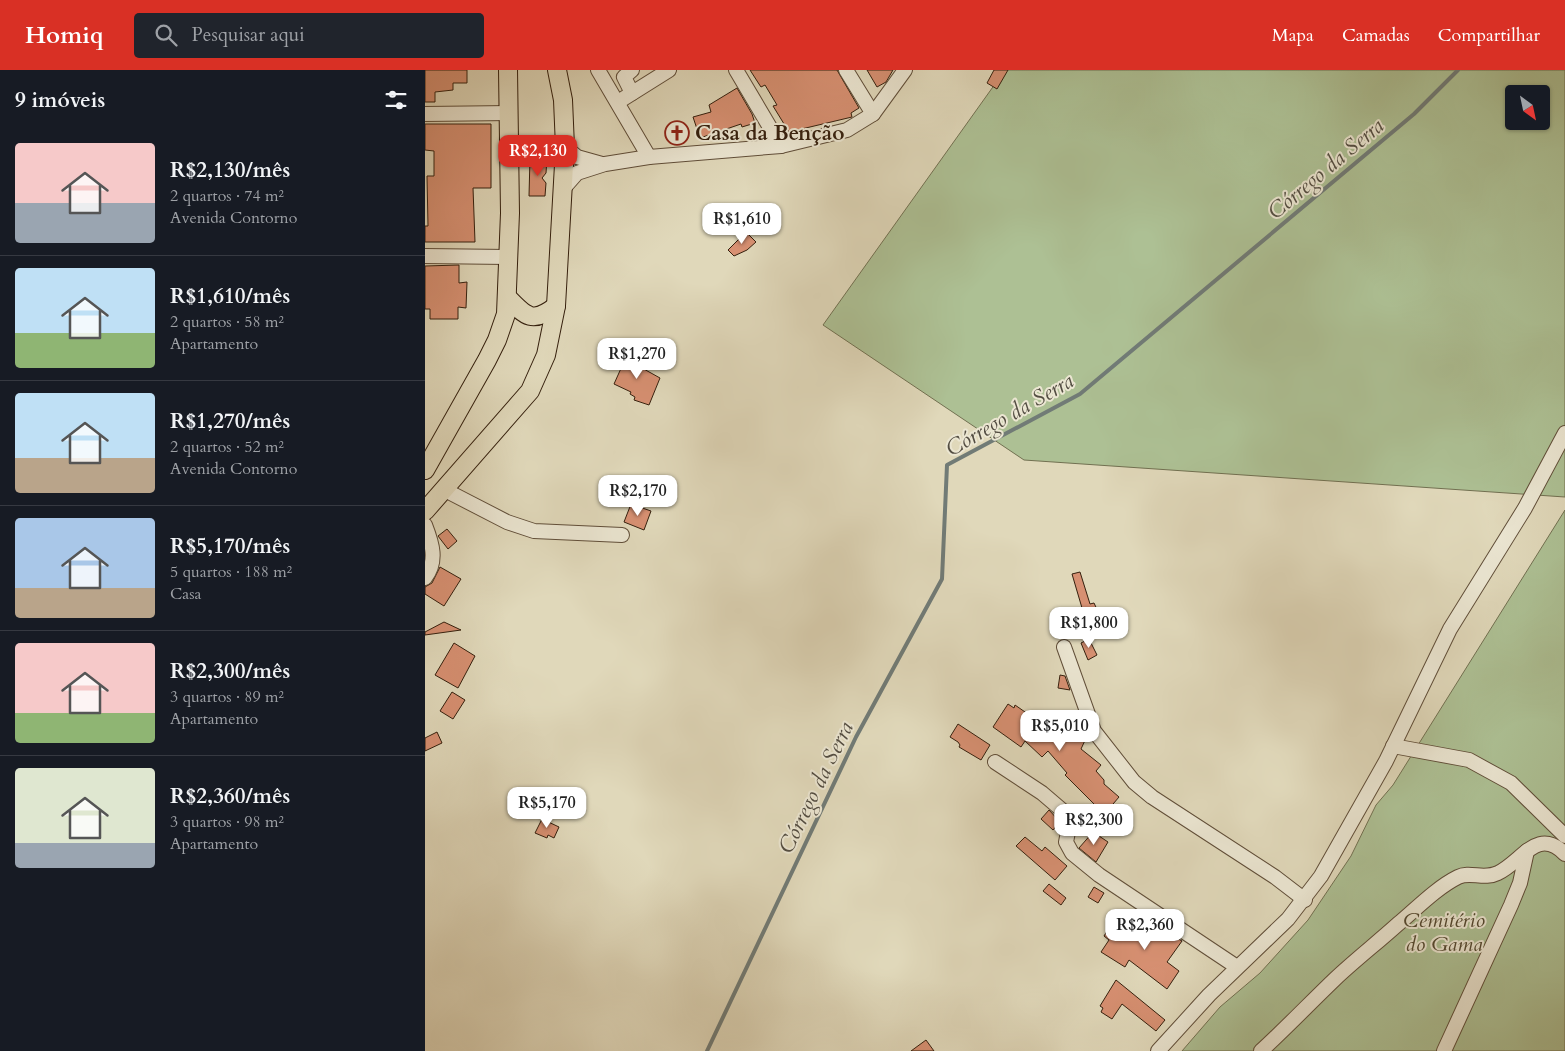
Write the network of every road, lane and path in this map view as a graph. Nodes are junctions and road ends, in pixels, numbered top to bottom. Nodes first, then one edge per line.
1 (507, 70) edge
2 (557, 70) edge
3 (598, 70) edge
4 (632, 70) edge
5 (669, 70) edge
6 (736, 70) edge
7 (846, 70) edge
8 (905, 70) edge
9 (632, 93) junction
10 (618, 102) junction
11 (510, 113) junction
12 (425, 114) edge
13 (873, 114) junction
14 (781, 146) junction
15 (565, 147) junction
16 (649, 157) junction
17 (605, 164) junction
18 (562, 190) junction
19 (425, 256) edge
20 (508, 256) junction
21 (508, 298) junction
22 (556, 306) junction
23 (1564, 438) edge
24 (425, 470) edge
25 (443, 489) junction
26 (425, 511) edge
27 (622, 535) dead end
28 (425, 578) edge
29 (1064, 647) dead end
30 (1393, 746) junction
31 (995, 762) dead end
32 (1565, 836) edge
33 (1527, 851) junction
34 (1565, 854) edge
35 (1305, 900) junction
36 (1237, 967) junction
37 (1158, 1051) edge
38 (1261, 1051) edge
39 (1444, 1051) edge

1 - 11 main road
2 - 15 main road
3 - 10 street
4 - 9 street
5 - 9 street
6 - 14 street
7 - 13 street
8 - 13 street
9 - 10 street
10 - 16 street
11 - 12 street
11 - 20 main road
13 - 14 street
14 - 16 street
15 - 17 street
15 - 18 main road
16 - 17 street
17 - 18 street
18 - 22 main road
19 - 20 street
20 - 21 main road
21 - 22 main road
21 - 24 main road
22 - 25 main road
23 - 30 street
25 - 26 main road
25 - 27 street
26 - 28 street
29 - 35 street
30 - 32 street
30 - 35 street
31 - 36 street
33 - 34 street
33 - 38 street
33 - 39 street
35 - 36 street
36 - 37 street

